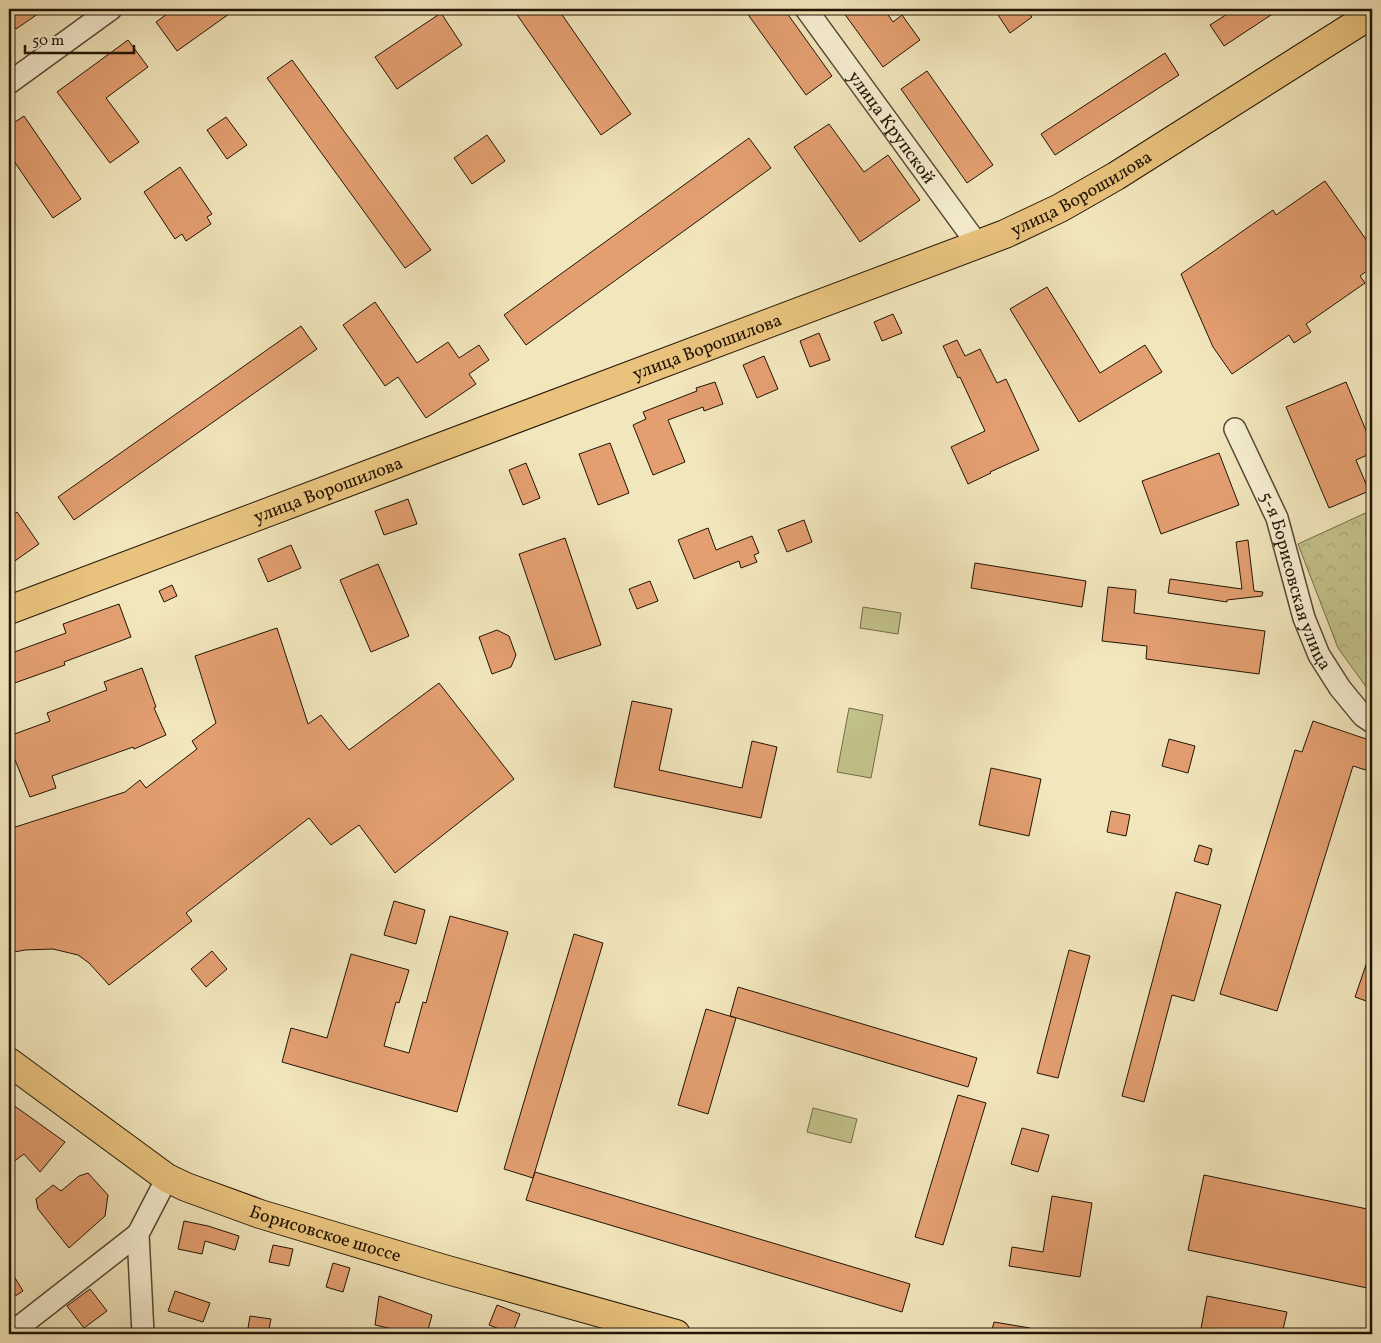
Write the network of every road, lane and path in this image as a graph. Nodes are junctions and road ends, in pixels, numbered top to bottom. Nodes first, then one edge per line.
1 (111, 9) edge
2 (806, 9) edge
3 (1372, 14) edge
4 (13, 72) edge
5 (978, 245) junction
6 (1235, 429) dead end
7 (9, 610) edge
8 (1372, 722) edge
9 (9, 1062) edge
10 (167, 1178) junction
11 (138, 1234) junction
12 (10, 1334) edge
13 (143, 1334) edge
14 (676, 1334) edge

1 - 4 street
2 - 5 street, улица Крупской
3 - 5 main road, улица Ворошилова
5 - 7 main road, улица Ворошилова
6 - 8 street, 5-я Борисовская улица
9 - 10 main road, Борисовское шоссе
10 - 11 street
10 - 14 main road, Борисовское шоссе
11 - 12 street
11 - 13 street

